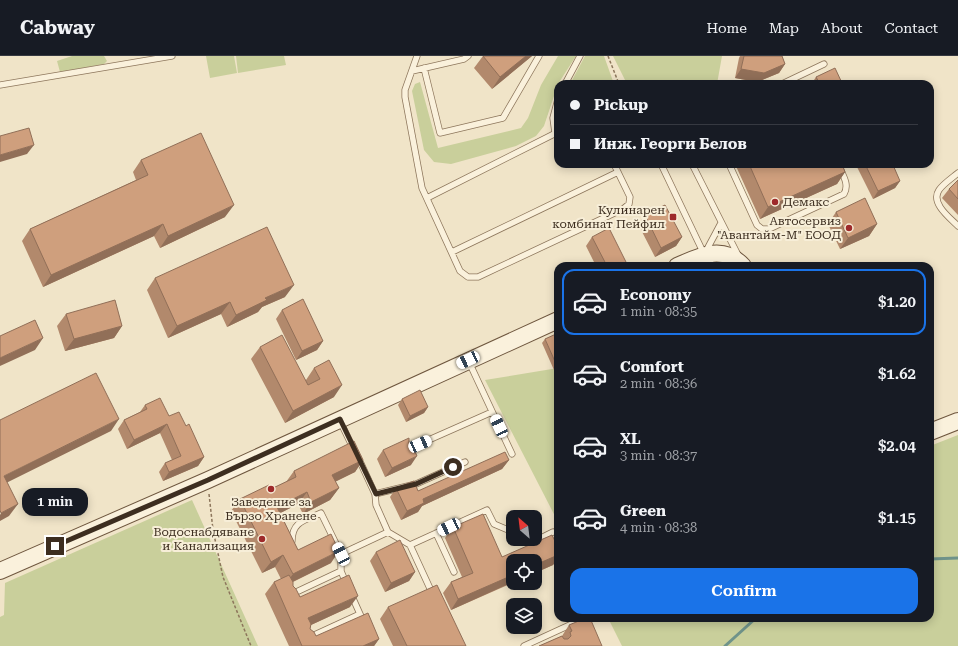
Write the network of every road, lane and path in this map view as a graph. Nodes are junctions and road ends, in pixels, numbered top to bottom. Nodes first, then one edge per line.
1 (143, 56) edge
2 (172, 56) edge
3 (417, 56) edge
4 (468, 56) edge
5 (539, 56) edge
6 (580, 56) edge
7 (608, 56) edge
8 (155, 59) junction
9 (824, 64) dead end
10 (424, 68) junction
11 (412, 71) junction
12 (567, 80) edge
13 (618, 80) edge
14 (790, 80) edge
15 (0, 85) edge
16 (554, 134) edge
17 (616, 168) edge
18 (663, 168) edge
19 (694, 168) edge
20 (731, 168) edge
21 (840, 168) edge
22 (618, 172) junction
23 (958, 173) edge
24 (427, 198) junction
25 (721, 223) junction
26 (958, 226) edge
27 (452, 252) junction
28 (704, 254) junction
29 (686, 262) edge
30 (738, 262) edge
31 (741, 262) edge
32 (554, 322) edge
33 (468, 360) junction
34 (492, 412) junction
35 (340, 419) junction
36 (958, 421) edge
37 (934, 430) edge
38 (406, 450) edge
39 (512, 454) dead end
40 (465, 462) dead end
41 (208, 480) junction
42 (376, 494) junction
43 (506, 529) edge
44 (388, 532) junction
45 (553, 532) dead end
46 (436, 533) junction
47 (542, 538) edge
48 (292, 541) edge
49 (410, 545) junction
50 (341, 554) junction
51 (0, 571) edge
52 (341, 571) junction
53 (454, 572) dead end
54 (288, 596) edge
55 (437, 603) edge
56 (360, 614) junction
57 (576, 622) edge
58 (587, 622) edge
59 (588, 625) edge
60 (366, 627) edge
61 (553, 633) junction
62 (306, 639) edge
63 (556, 639) edge
64 (251, 646) edge
65 (524, 646) edge

1 - 8 lane
2 - 8 lane
3 - 11 lane
4 - 10 lane
5 - 10 lane
6 - 12 lane
7 - 13 path
8 - 15 lane
9 - 14 lane
10 - 11 lane
11 - 24 lane
16 - 24 lane
17 - 22 lane
18 - 28 lane
19 - 25 lane
20 - 21 lane
22 - 27 lane
22 - 27 lane
23 - 26 lane
24 - 27 lane
25 - 28 lane
25 - 31 lane
28 - 29 street
28 - 30 street
32 - 33 street
33 - 34 lane
33 - 35 street
34 - 38 lane
34 - 39 lane
35 - 41 street
35 - 42 lane
36 - 37 street
40 - 42 lane
41 - 51 street
41 - 64 path
42 - 44 lane
43 - 46 lane
44 - 49 lane
44 - 50 lane
45 - 47 lane
46 - 49 lane
46 - 53 lane
48 - 50 lane
49 - 55 lane
50 - 52 lane
52 - 54 lane
52 - 56 lane
56 - 60 lane
56 - 62 lane
57 - 61 lane
58 - 59 lane
61 - 63 lane
61 - 65 lane

